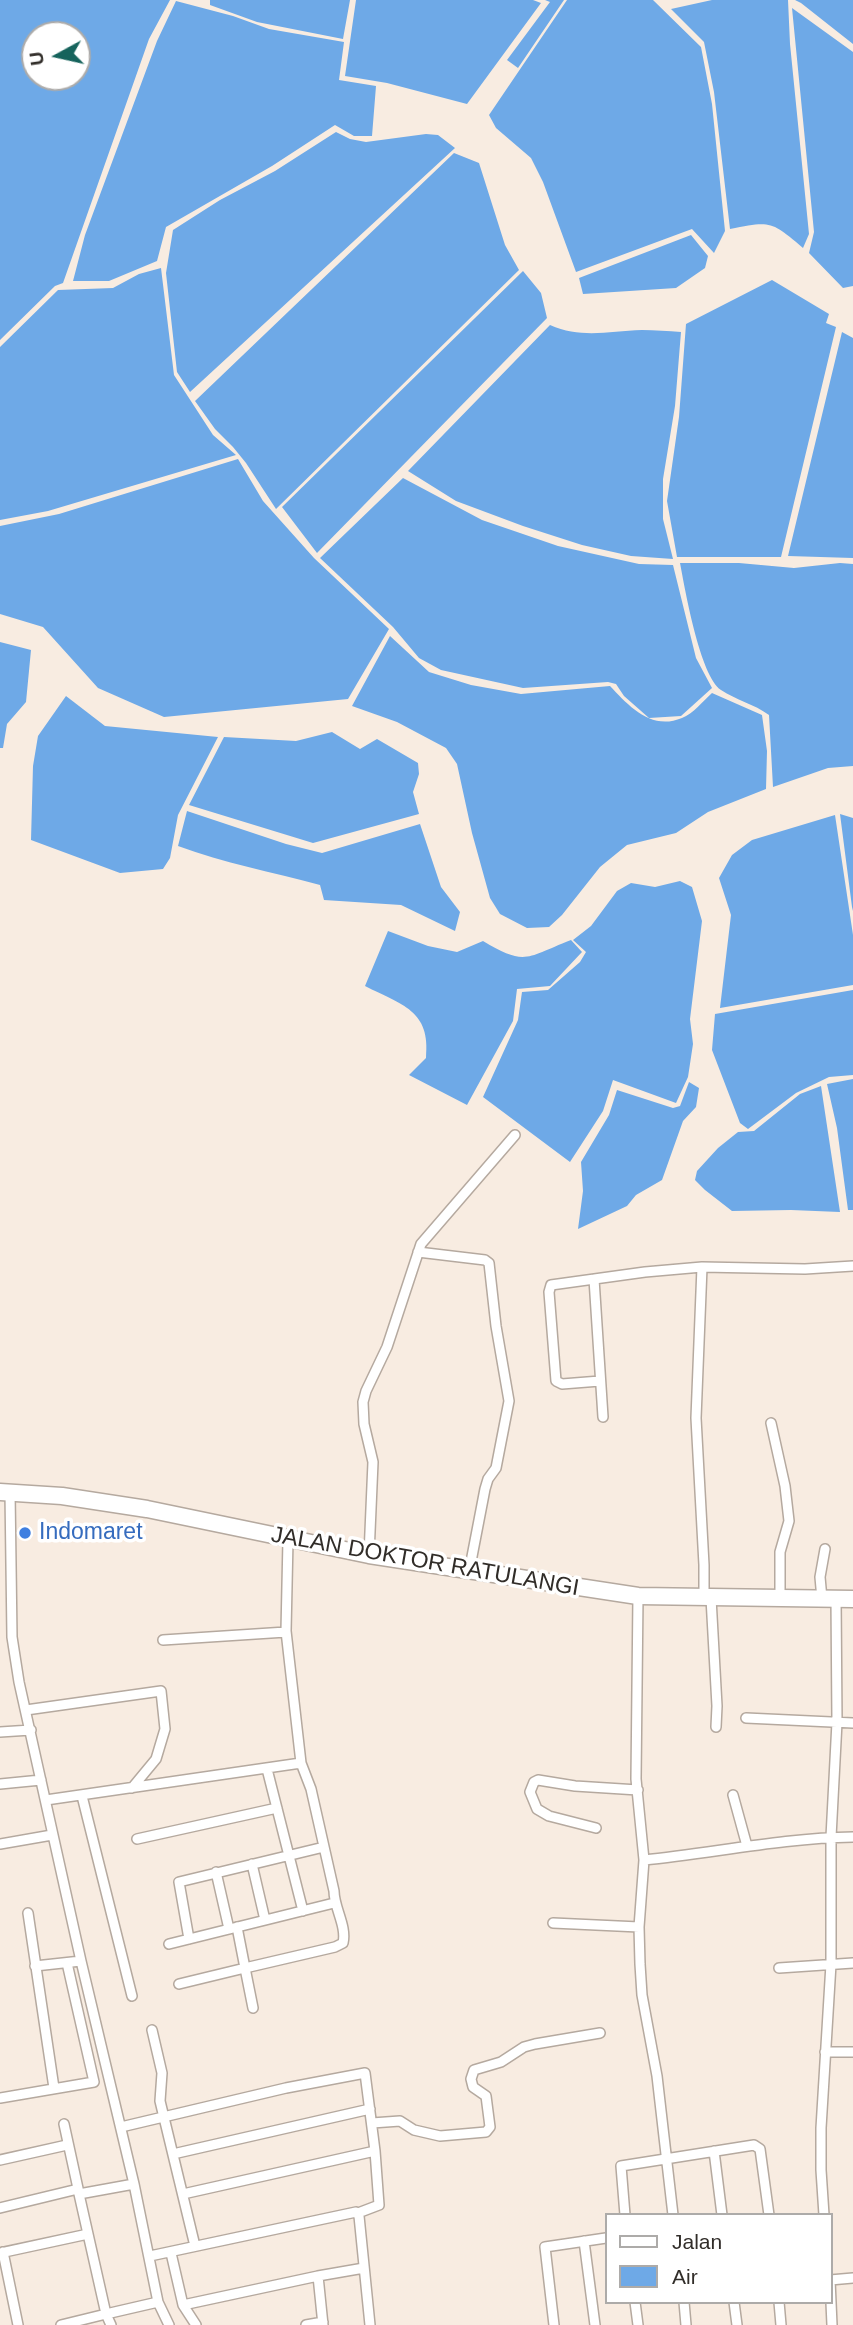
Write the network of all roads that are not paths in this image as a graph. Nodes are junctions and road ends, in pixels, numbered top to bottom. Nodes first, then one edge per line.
1 (515, 1135) dead end
2 (418, 1252) junction
3 (853, 1266) edge
4 (702, 1267) junction
5 (594, 1279) junction
6 (600, 1381) junction
7 (603, 1417) dead end
8 (771, 1423) dead end
9 (5, 1492) edge
10 (288, 1540) junction
11 (825, 1549) dead end
12 (369, 1555) junction
13 (469, 1572) junction
14 (638, 1596) junction
15 (707, 1598) junction
16 (853, 1598) edge
17 (780, 1599) junction
18 (829, 1599) junction
19 (286, 1632) junction
20 (163, 1640) dead end
21 (26, 1710) junction
22 (747, 1718) dead end
23 (837, 1722) junction
24 (853, 1723) edge
25 (716, 1727) dead end
26 (31, 1730) junction
27 (0, 1732) edge
28 (301, 1763) junction
29 (267, 1769) junction
30 (41, 1780) junction
31 (0, 1784) edge
32 (132, 1788) junction
33 (638, 1790) junction
34 (733, 1795) dead end
35 (82, 1796) junction
36 (46, 1800) junction
37 (277, 1808) junction
38 (596, 1828) dead end
39 (52, 1835) junction
40 (831, 1837) junction
41 (853, 1837) edge
42 (137, 1839) dead end
43 (0, 1844) edge
44 (747, 1846) junction
45 (324, 1847) junction
46 (289, 1855) junction
47 (644, 1860) junction
48 (252, 1864) junction
49 (216, 1872) junction
50 (334, 1903) junction
51 (303, 1911) junction
52 (28, 1913) dead end
53 (265, 1920) junction
54 (553, 1923) dead end
55 (639, 1927) junction
56 (233, 1928) junction
57 (189, 1939) junction
58 (169, 1944) dead end
59 (81, 1961) junction
60 (67, 1963) junction
61 (831, 1964) junction
62 (853, 1964) edge
63 (35, 1966) junction
64 (245, 1968) junction
65 (779, 1968) dead end
66 (179, 1984) dead end
67 (132, 1996) dead end
68 (253, 2008) dead end
69 (152, 2029) dead end
70 (600, 2034) dead end
71 (825, 2052) junction
72 (853, 2052) edge
73 (109, 2079) junction
74 (94, 2082) junction
75 (54, 2088) junction
76 (0, 2098) edge
77 (370, 2109) junction
78 (164, 2118) junction
79 (372, 2123) junction
80 (64, 2124) dead end
81 (121, 2127) junction
82 (67, 2145) junction
83 (375, 2151) junction
84 (714, 2151) junction
85 (173, 2154) junction
86 (666, 2158) junction
87 (0, 2160) edge
88 (134, 2184) junction
89 (79, 2192) junction
90 (183, 2194) junction
91 (0, 2208) edge
92 (358, 2213) junction
93 (625, 2213) edge
94 (673, 2213) edge
95 (722, 2213) edge
96 (769, 2213) edge
97 (824, 2213) edge
98 (89, 2234) junction
99 (604, 2238) edge
100 (584, 2241) junction
101 (195, 2246) junction
102 (2, 2253) edge
103 (171, 2253) junction
104 (150, 2256) junction
105 (364, 2268) junction
106 (318, 2276) junction
107 (853, 2278) edge
108 (832, 2280) edge
109 (158, 2302) junction
110 (635, 2304) edge
111 (684, 2304) edge
112 (734, 2304) edge
113 (779, 2304) edge
114 (831, 2304) edge
115 (183, 2305) junction
116 (106, 2314) junction
117 (323, 2323) edge
118 (18, 2325) edge
119 (61, 2325) edge
120 (111, 2325) edge
121 (169, 2325) edge
122 (196, 2325) edge
123 (306, 2325) edge
124 (370, 2325) edge
125 (554, 2325) edge
126 (595, 2325) edge
127 (638, 2325) edge
128 (686, 2325) edge
129 (737, 2325) edge
130 (781, 2325) edge
131 (832, 2325) edge

1 - 2 street
2 - 12 street
2 - 13 street
3 - 4 street
4 - 5 street
4 - 15 street
5 - 6 street
5 - 6 street
6 - 7 street
8 - 17 street
9 - 10 highway, JALAN DOKTOR RATULANGI
9 - 21 street
10 - 12 highway, JALAN DOKTOR RATULANGI
10 - 19 street
11 - 18 street
12 - 13 highway, JALAN DOKTOR RATULANGI
13 - 14 highway, JALAN DOKTOR RATULANGI
14 - 15 highway, JALAN DOKTOR RATULANGI
14 - 33 street
15 - 17 highway, JALAN DOKTOR RATULANGI
15 - 25 street
16 - 18 highway, JALAN DOKTOR RATULANGI
17 - 18 highway, JALAN DOKTOR RATULANGI
18 - 23 street
19 - 20 street
19 - 28 street
21 - 26 street
21 - 32 street
22 - 23 street
23 - 24 street
23 - 40 street
26 - 27 street
26 - 30 street
28 - 29 street
28 - 45 street
29 - 32 street
29 - 37 street
30 - 31 street
30 - 36 street
32 - 35 street
33 - 38 street
33 - 47 street
34 - 44 street
35 - 36 street
35 - 67 street
36 - 39 street
37 - 42 street
37 - 46 street
39 - 43 street
39 - 59 street
40 - 41 street
40 - 44 street
40 - 61 street
44 - 47 street
45 - 46 street
45 - 50 street
46 - 48 street
46 - 51 street
47 - 55 street
48 - 49 street
48 - 53 street
49 - 56 street
49 - 57 street
50 - 51 street
50 - 64 street
51 - 53 street
52 - 63 street
53 - 56 street
54 - 55 street
55 - 86 street
56 - 57 street
56 - 64 street
57 - 58 street
59 - 60 street
59 - 73 street
60 - 63 street
60 - 74 street
61 - 62 street
61 - 65 street
61 - 71 street
63 - 75 street
64 - 66 street
64 - 68 street
69 - 78 street
70 - 79 street
71 - 72 street
71 - 97 street
73 - 74 street
73 - 81 street
74 - 75 street
75 - 76 street
77 - 78 street
77 - 79 street
77 - 85 street
78 - 81 street
78 - 85 street
79 - 83 street
80 - 82 street
81 - 88 street
82 - 87 street
82 - 89 street
83 - 90 street
83 - 92 street
84 - 86 street
84 - 95 street
84 - 96 street
85 - 90 street
86 - 93 street
86 - 94 street
88 - 89 street
88 - 104 street
89 - 91 street
89 - 98 street
90 - 101 street
92 - 101 street
92 - 105 street
98 - 102 street
98 - 116 street
99 - 100 street
100 - 125 street
100 - 126 street
101 - 103 street
102 - 118 street
103 - 104 street
103 - 115 street
104 - 109 street
105 - 106 street
105 - 124 street
106 - 115 street
106 - 117 street
107 - 108 street
109 - 116 street
109 - 121 street
110 - 127 street
111 - 128 street
112 - 129 street
113 - 130 street
114 - 131 street
115 - 122 street
116 - 119 street
116 - 120 street
117 - 123 street

